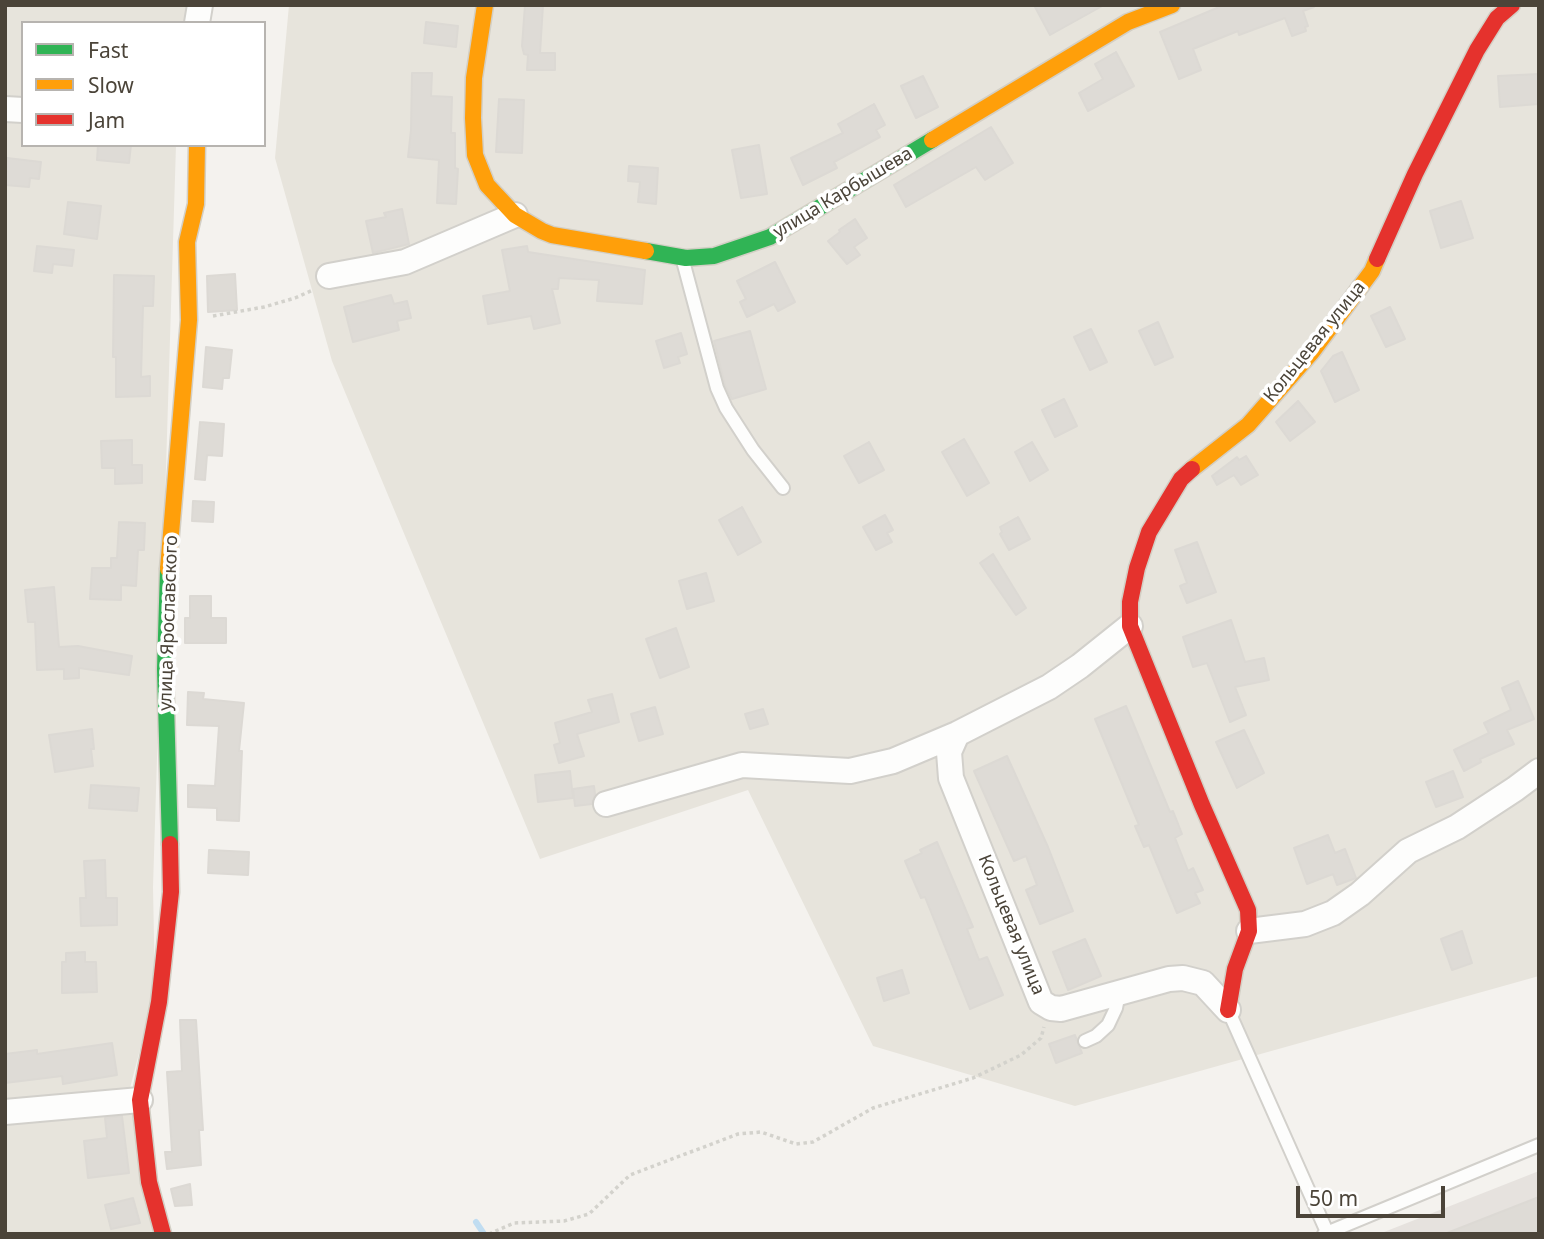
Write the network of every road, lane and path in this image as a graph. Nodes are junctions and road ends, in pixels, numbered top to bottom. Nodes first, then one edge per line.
1 (485, 5) edge
2 (1171, 5) edge
3 (1512, 5) edge
4 (197, 147) edge
5 (515, 215) junction
6 (682, 258) junction
7 (321, 283) joint
8 (189, 320) junction
9 (783, 488) dead end
10 (1130, 626) junction
11 (957, 734) junction
12 (1539, 771) edge
13 (606, 804) dead end
14 (1250, 931) junction
15 (1119, 993) junction
16 (1051, 1008) junction
17 (1228, 1010) junction
18 (1085, 1041) dead end
19 (141, 1100) junction
20 (5, 1112) edge
21 (1539, 1145) edge
22 (495, 1233) edge
23 (1326, 1233) edge
24 (163, 1234) edge
25 (489, 1234) edge

1 - 5 street
2 - 6 street, улица Карбышева
3 - 10 street, Кольцевая улица
4 - 8 street, улица Ярославского
5 - 6 street, улица Карбышева
5 - 7 street
6 - 9 lane
7 - 8 path
8 - 19 street, улица Ярославского
10 - 11 street
10 - 14 street, Кольцевая улица
11 - 13 street
11 - 16 street, Кольцевая улица
12 - 14 street
14 - 17 street
15 - 16 street, Кольцевая улица
15 - 17 street, Кольцевая улица
15 - 18 lane
16 - 22 path
17 - 23 lane
19 - 20 street
19 - 24 street, улица Ярославского
21 - 23 lane
22 - 25 path

